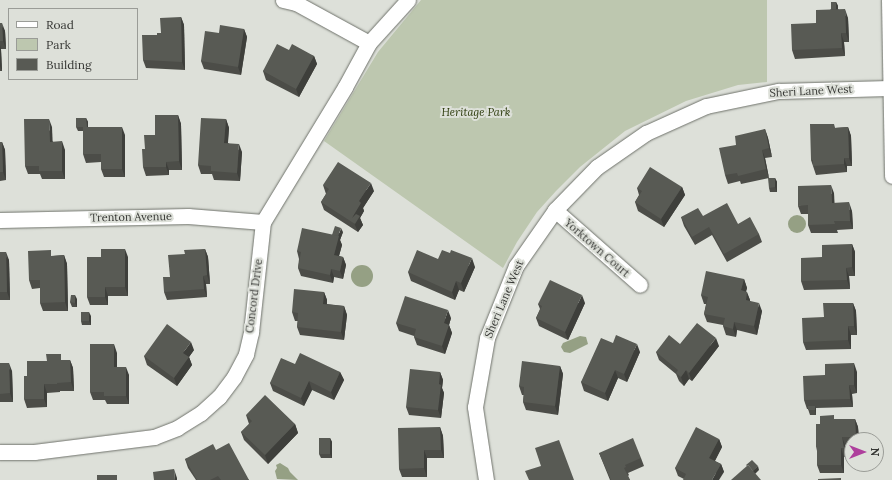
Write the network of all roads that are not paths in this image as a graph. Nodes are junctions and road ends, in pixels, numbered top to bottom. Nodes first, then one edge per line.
1 (283, 0) edge
2 (408, 0) edge
3 (889, 0) edge
4 (368, 43) junction
5 (889, 88) junction
6 (892, 176) edge
7 (555, 210) junction
8 (0, 220) edge
9 (263, 222) junction
10 (640, 285) dead end
11 (0, 452) edge
12 (486, 480) edge

1 - 4 street
2 - 4 street, Concord Drive
3 - 5 street
4 - 9 street, Concord Drive
5 - 6 street
5 - 7 street, Sheri Lane West
7 - 10 street, Yorktown Court
7 - 12 street, Sheri Lane West
8 - 9 street, Trenton Avenue
9 - 11 street, Concord Drive

